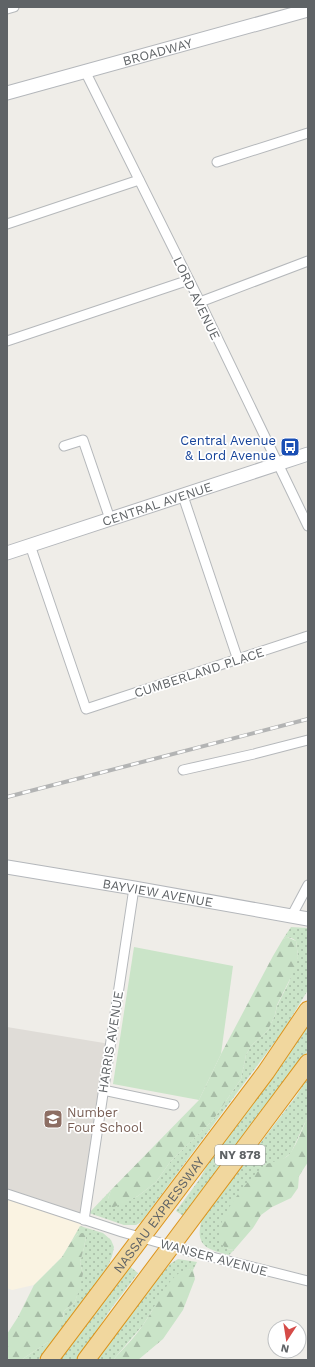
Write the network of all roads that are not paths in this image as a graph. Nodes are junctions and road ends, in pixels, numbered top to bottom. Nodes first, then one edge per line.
1 (14, 7) edge
2 (7, 9) edge
3 (308, 11) edge
4 (85, 71) junction
5 (7, 93) edge
6 (308, 134) edge
7 (218, 162) dead end
8 (139, 180) junction
9 (7, 224) edge
10 (308, 260) edge
11 (188, 280) junction
12 (200, 302) junction
13 (7, 341) edge
14 (64, 446) dead end
15 (308, 454) edge
16 (278, 465) junction
17 (183, 496) junction
18 (110, 519) junction
19 (308, 526) edge
20 (30, 545) junction
21 (7, 552) edge
22 (308, 636) edge
23 (238, 660) junction
24 (308, 740) edge
25 (184, 770) dead end
26 (7, 867) edge
27 (308, 885) edge
28 (134, 888) junction
29 (291, 917) junction
30 (308, 919) edge
31 (308, 1010) edge
32 (308, 1063) edge
33 (103, 1090) junction
34 (174, 1104) dead end
35 (7, 1194) edge
36 (84, 1220) junction
37 (141, 1238) junction
38 (171, 1246) junction
39 (308, 1281) edge
40 (49, 1360) edge
41 (86, 1360) edge

1 - 2 street
3 - 4 street, BROADWAY
4 - 5 street, BROADWAY
4 - 8 street, LORD AVENUE
6 - 7 street
8 - 9 street
8 - 11 street, LORD AVENUE
10 - 12 street
11 - 12 street, LORD AVENUE
11 - 13 street
12 - 16 street, LORD AVENUE
14 - 18 street
15 - 16 street, CENTRAL AVENUE
16 - 17 street, CENTRAL AVENUE
16 - 19 street, LORD AVENUE
17 - 18 street, CENTRAL AVENUE
17 - 23 street
18 - 20 street, CENTRAL AVENUE
20 - 21 street, CENTRAL AVENUE
20 - 23 street, CUMBERLAND PLACE
22 - 23 street, CUMBERLAND PLACE
24 - 25 street
26 - 28 street, BAYVIEW AVENUE
27 - 29 street
28 - 29 street, BAYVIEW AVENUE
28 - 33 street, HARRIS AVENUE
29 - 30 street, BAYVIEW AVENUE
31 - 37 highway, NASSAU EXPRESSWAY / NY 878
32 - 38 highway, NY 878
33 - 34 street
33 - 36 street, HARRIS AVENUE
35 - 36 street, WANSER AVENUE
36 - 37 street, WANSER AVENUE
37 - 38 street, WANSER AVENUE
37 - 40 highway, NASSAU EXPRESSWAY / NY 878
38 - 39 street, WANSER AVENUE
38 - 41 highway, NY 878

